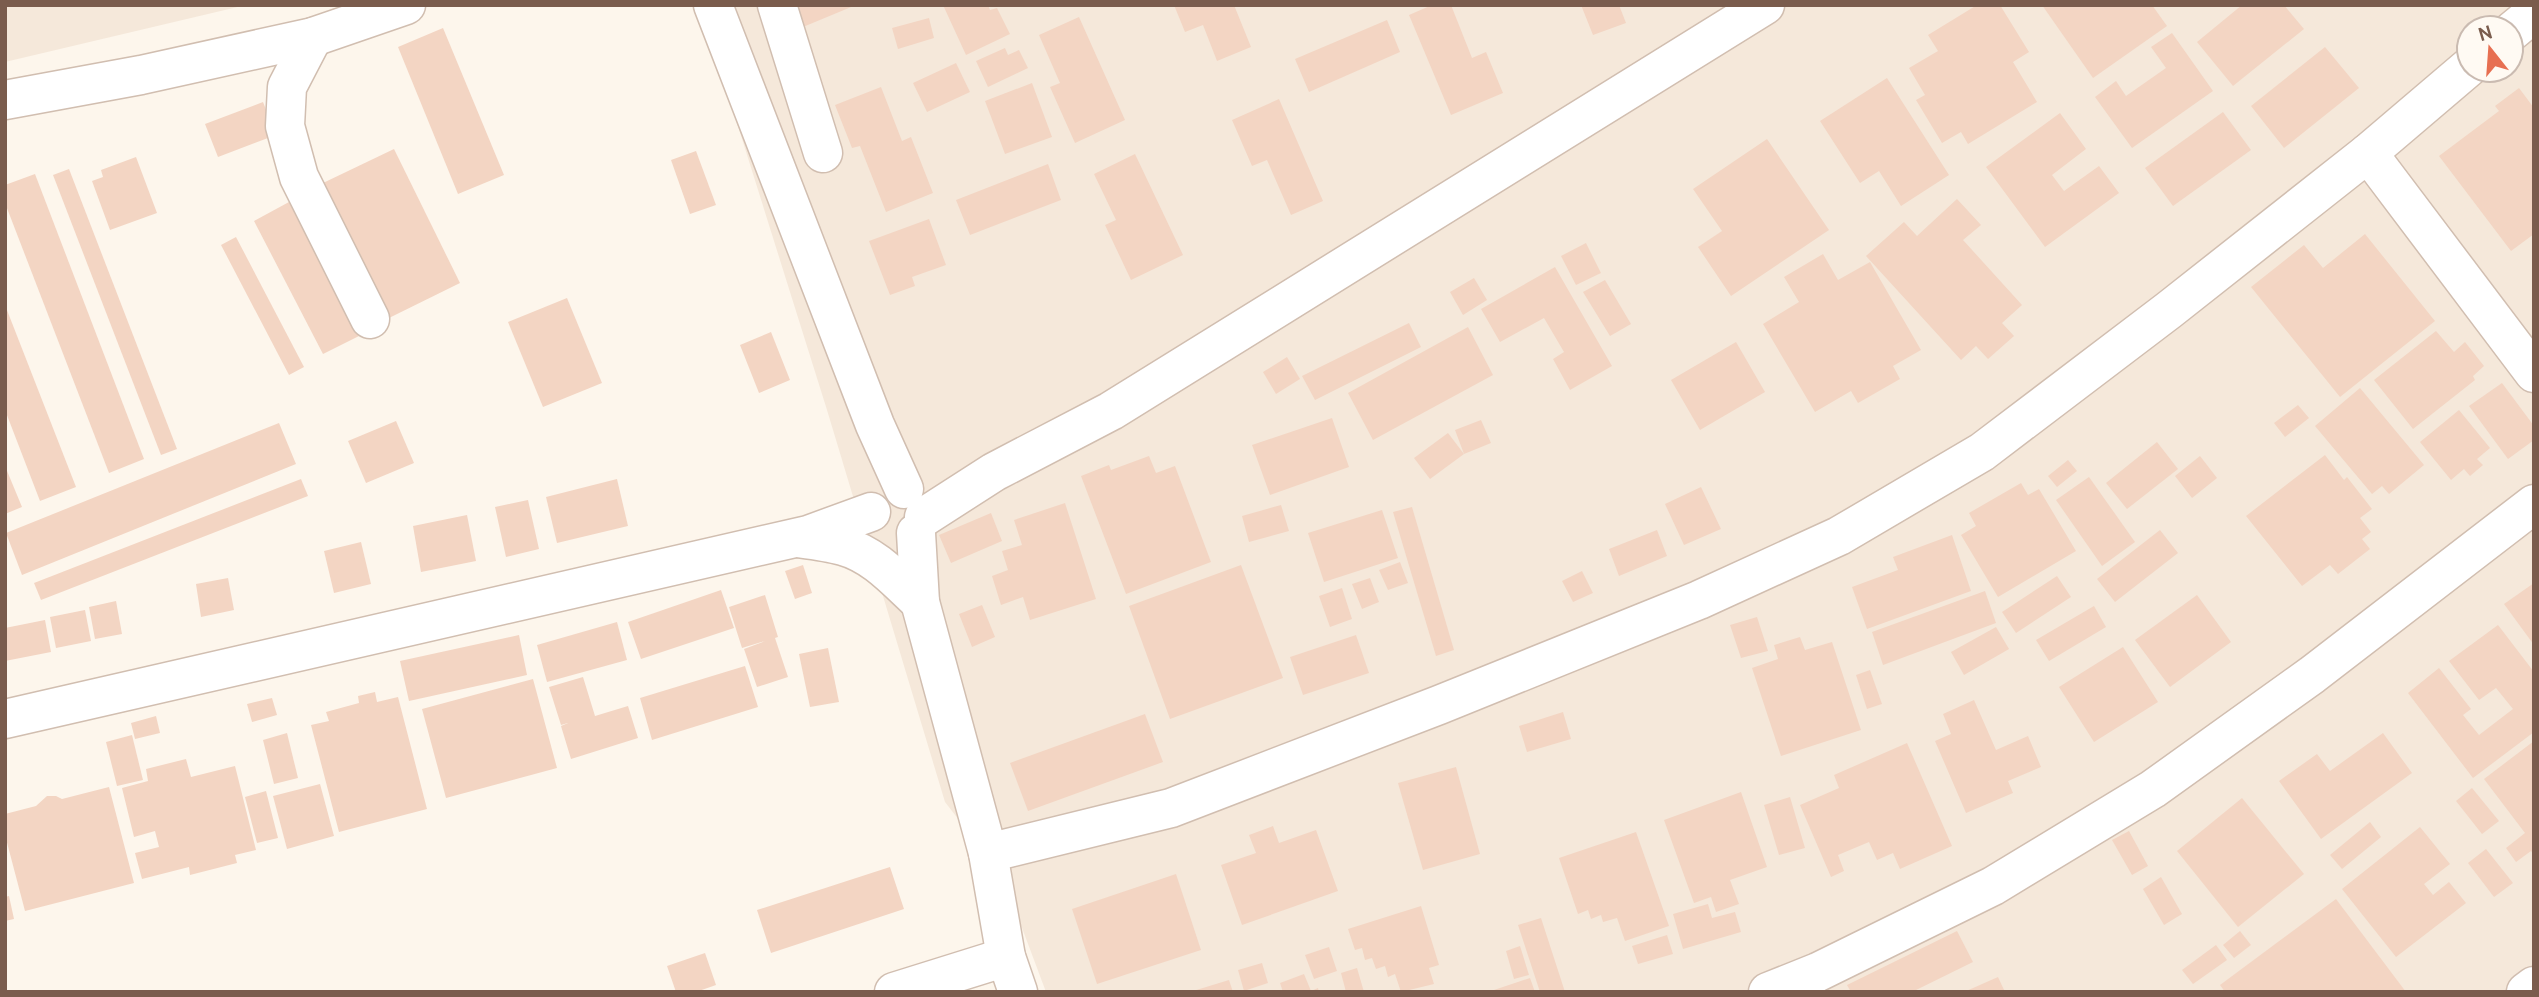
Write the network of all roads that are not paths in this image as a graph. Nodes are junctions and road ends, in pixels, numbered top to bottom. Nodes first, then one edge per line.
1 (406, 5) edge
2 (713, 5) edge
3 (777, 5) edge
4 (1765, 5) edge
5 (313, 37) junction
6 (2455, 79) edge
7 (5, 100) edge
8 (823, 153) dead end
9 (2368, 153) junction
10 (370, 319) dead end
11 (2534, 373) edge
12 (2534, 503) edge
13 (898, 514) junction
14 (802, 536) junction
15 (919, 598) junction
16 (5, 719) edge
17 (988, 853) junction
18 (1012, 974) edge
19 (2534, 986) edge
20 (894, 992) edge
21 (1768, 992) edge
22 (2526, 992) edge

1 - 5 street
2 - 13 street
3 - 8 street
4 - 13 street
5 - 7 street
5 - 10 street
6 - 9 street
9 - 11 street
9 - 17 street
12 - 21 street
13 - 14 street
13 - 15 street
14 - 15 street
14 - 16 street
15 - 17 street
17 - 18 street
18 - 20 street
19 - 22 street

